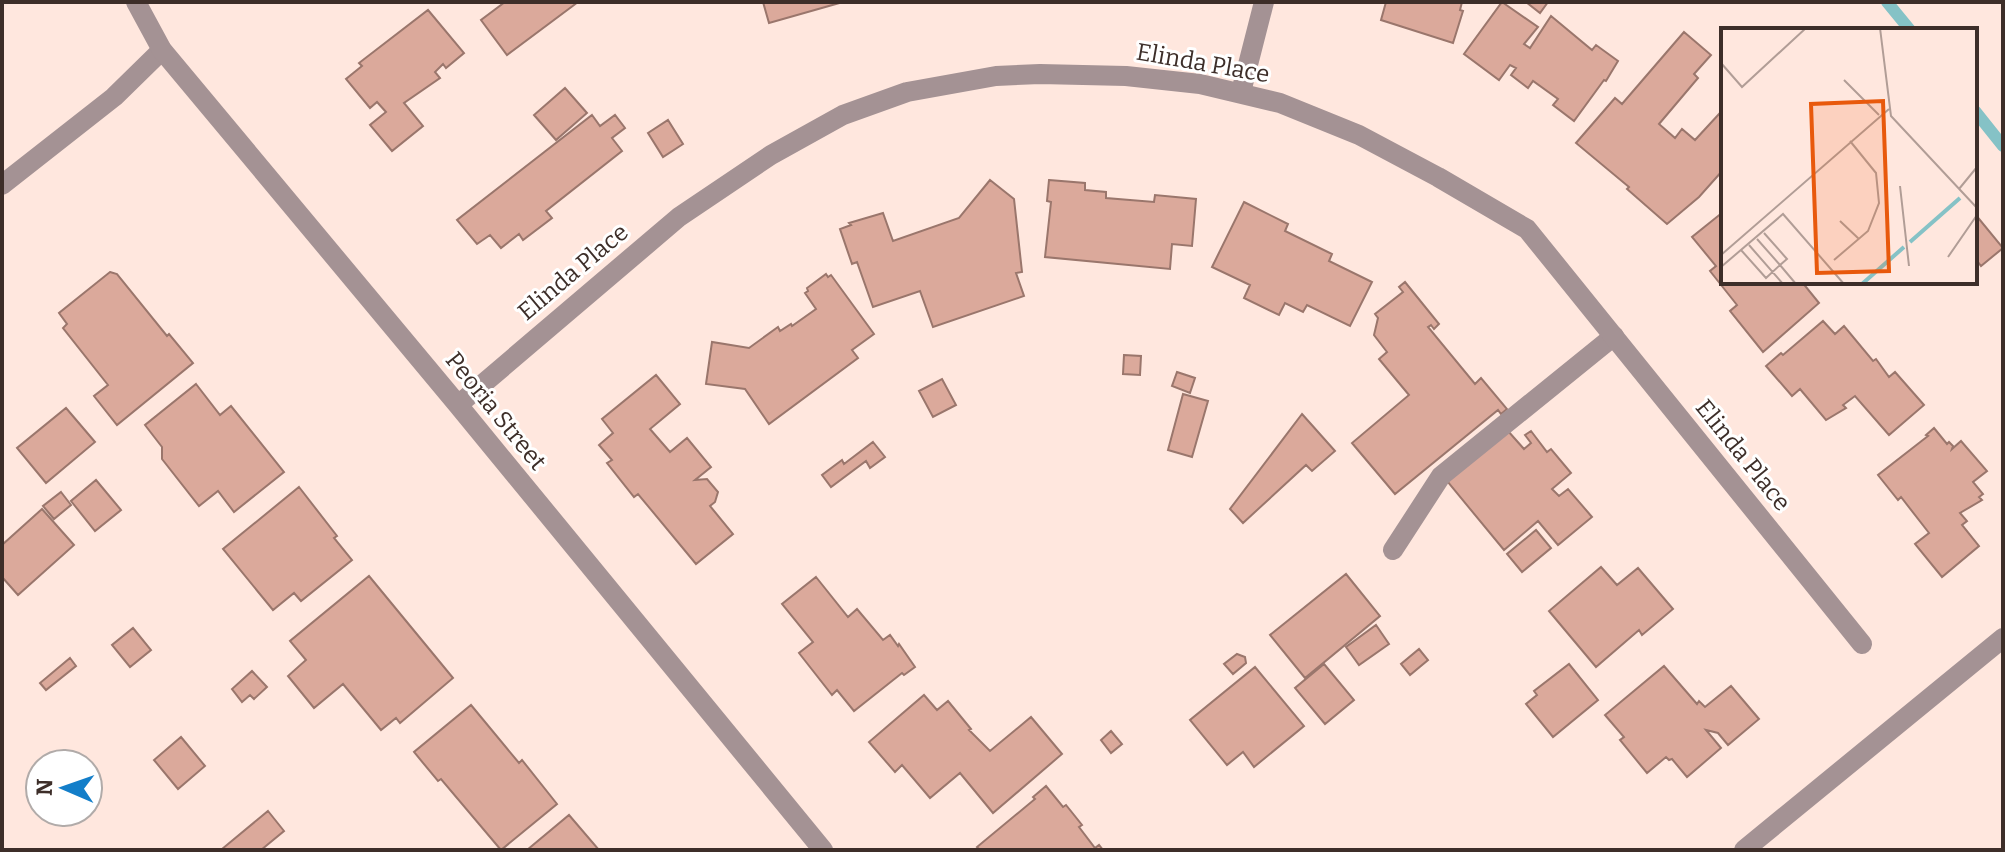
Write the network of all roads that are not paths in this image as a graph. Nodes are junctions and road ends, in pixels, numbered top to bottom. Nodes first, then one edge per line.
1 (136, 2) edge
2 (1264, 2) edge
3 (162, 50) junction
4 (1241, 92) junction
5 (2, 185) edge
6 (1614, 336) junction
7 (458, 405) junction
8 (1393, 550) dead end
9 (2003, 638) edge
10 (1862, 644) dead end
11 (823, 850) edge
12 (1744, 850) edge

1 - 3 street, Peoria Street
2 - 4 street
3 - 5 street
3 - 7 street, Peoria Street
4 - 6 street, Elinda Place
4 - 7 street, Elinda Place
6 - 8 street
6 - 10 street, Elinda Place
7 - 11 street, Peoria Street
9 - 12 street

